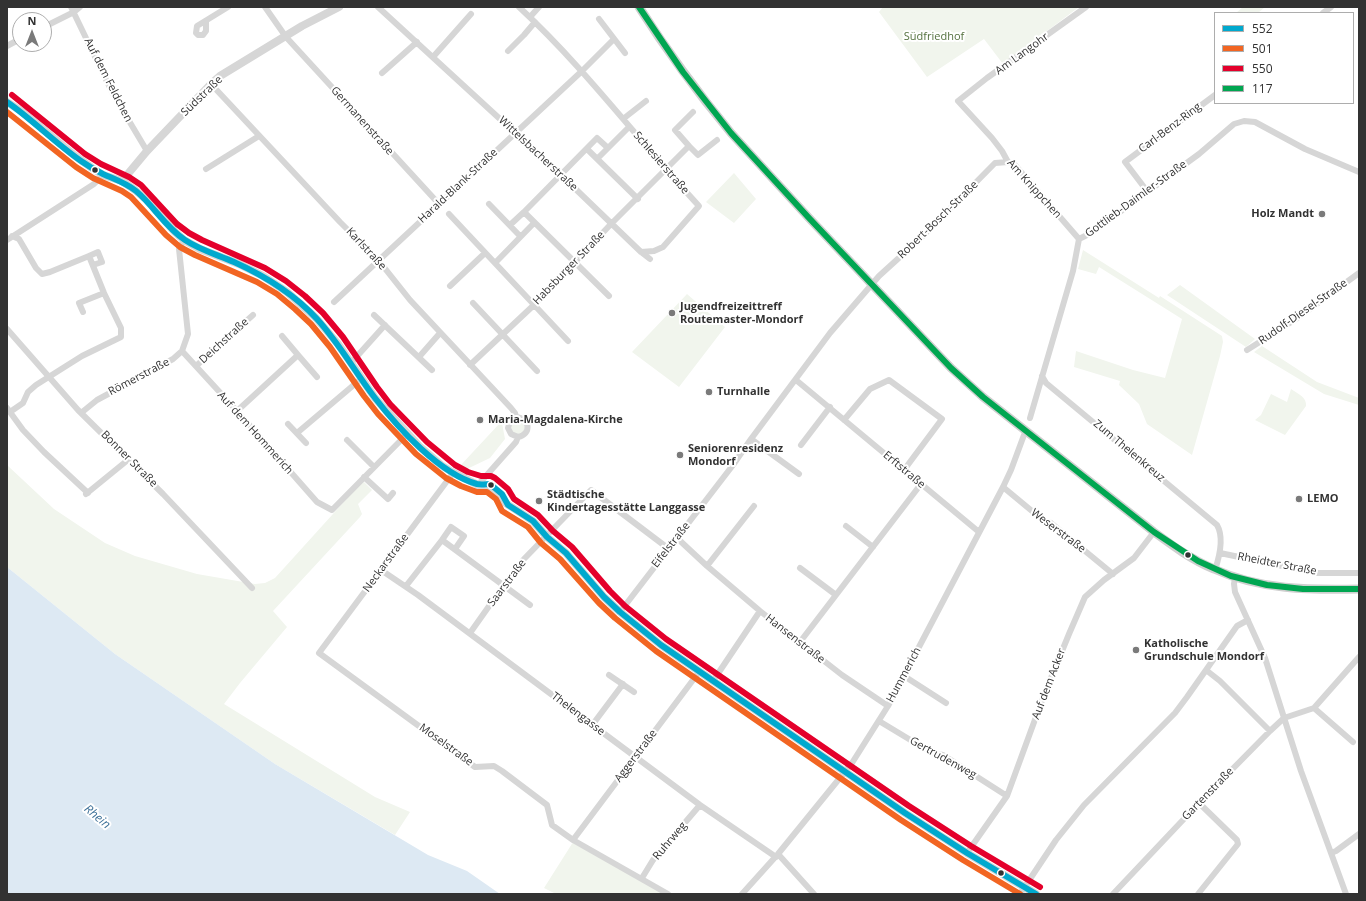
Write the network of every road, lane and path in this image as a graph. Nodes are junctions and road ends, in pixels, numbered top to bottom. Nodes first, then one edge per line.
1 (80, 7) edge
2 (228, 7) edge
3 (265, 7) edge
4 (339, 7) edge
5 (378, 7) edge
6 (519, 7) edge
7 (539, 7) edge
8 (639, 7) edge
9 (1086, 7) edge
10 (73, 10) edge
11 (471, 14) dead end
12 (532, 19) junction
13 (599, 19) dead end
14 (52, 22) edge
15 (206, 22) dead end
16 (286, 37) junction
17 (614, 39) junction
18 (417, 42) junction
19 (508, 52) dead end
20 (625, 53) dead end
21 (433, 57) junction
22 (582, 70) junction
23 (382, 72) dead end
24 (211, 84) junction
25 (1214, 96) edge
26 (646, 101) dead end
27 (958, 101) joint
28 (7, 102) edge
29 (692, 112) dead end
30 (623, 119) junction
31 (629, 127) junction
32 (516, 133) junction
33 (259, 136) junction
34 (717, 140) dead end
35 (689, 146) junction
36 (608, 148) junction
37 (587, 149) junction
38 (147, 151) junction
39 (597, 159) junction
40 (1008, 162) junction
41 (206, 169) dead end
42 (666, 170) junction
43 (1359, 172) edge
44 (103, 175) junction
45 (560, 175) junction
46 (122, 181) junction
47 (1147, 192) junction
48 (638, 199) junction
49 (439, 204) junction
50 (489, 204) dead end
51 (524, 212) junction
52 (449, 214) dead end
53 (534, 223) junction
54 (611, 224) junction
55 (510, 225) junction
56 (520, 236) junction
57 (8, 238) edge
58 (1080, 239) junction
59 (184, 240) junction
60 (641, 252) junction
61 (485, 253) junction
62 (89, 256) junction
63 (650, 259) dead end
64 (378, 260) junction
65 (495, 263) junction
66 (575, 263) junction
67 (93, 265) junction
68 (1359, 272) edge
69 (872, 284) junction
70 (450, 286) dead end
71 (104, 293) junction
72 (609, 296) dead end
73 (334, 302) dead end
74 (473, 303) dead end
75 (535, 304) junction
76 (83, 312) dead end
77 (374, 315) dead end
78 (252, 316) dead end
79 (385, 325) junction
80 (7, 329) edge
81 (440, 333) junction
82 (504, 335) junction
83 (282, 336) dead end
84 (568, 340) dead end
85 (1247, 350) dead end
86 (182, 351) junction
87 (298, 355) junction
88 (419, 357) junction
89 (351, 363) junction
90 (196, 366) junction
91 (470, 366) junction
92 (432, 370) dead end
93 (537, 371) dead end
94 (1042, 376) junction
95 (48, 377) junction
96 (316, 377) dead end
97 (362, 378) junction
98 (796, 380) junction
99 (830, 407) junction
100 (9, 410) edge
101 (237, 411) junction
102 (81, 413) junction
103 (516, 417) junction
104 (1030, 418) dead end
105 (844, 420) junction
106 (288, 424) dead end
107 (1027, 432) junction
108 (297, 433) junction
109 (407, 434) junction
110 (518, 437) junction
111 (751, 439) junction
112 (347, 440) dead end
113 (306, 443) dead end
114 (801, 445) dead end
115 (129, 459) junction
116 (374, 467) junction
117 (904, 470) junction
118 (453, 473) junction
119 (799, 474) dead end
120 (364, 477) junction
121 (921, 484) junction
122 (478, 485) junction
123 (1003, 487) junction
124 (393, 493) dead end
125 (754, 506) dead end
126 (846, 526) dead end
127 (979, 532) junction
128 (1154, 532) junction
129 (547, 537) junction
130 (677, 538) junction
131 (442, 540) junction
132 (873, 547) junction
133 (455, 549) junction
134 (669, 549) junction
135 (1220, 554) junction
136 (707, 566) junction
137 (800, 568) dead end
138 (381, 570) junction
139 (1215, 570) junction
140 (1359, 573) edge
141 (1113, 574) junction
142 (1235, 578) junction
143 (504, 585) junction
144 (406, 586) junction
145 (252, 588) dead end
146 (1359, 589) edge
147 (836, 595) junction
148 (530, 605) dead end
149 (760, 611) junction
150 (620, 612) junction
151 (1248, 620) junction
152 (470, 633) junction
153 (800, 642) junction
154 (319, 653) joint
155 (1359, 657) edge
156 (1206, 670) junction
157 (699, 672) junction
158 (609, 675) dead end
159 (904, 676) junction
160 (713, 681) junction
161 (623, 684) junction
162 (634, 692) dead end
163 (946, 703) dead end
164 (888, 706) junction
165 (1314, 708) junction
166 (1284, 718) junction
167 (879, 721) junction
168 (592, 724) junction
169 (1270, 732) junction
170 (1353, 742) dead end
171 (635, 756) junction
172 (844, 771) junction
173 (1007, 796) junction
174 (1199, 803) junction
175 (700, 806) junction
176 (1359, 834) edge
177 (573, 840) junction
178 (967, 853) junction
179 (1331, 853) junction
180 (777, 856) junction
181 (642, 878) junction
182 (1022, 891) edge
183 (668, 894) edge
184 (742, 894) edge
185 (814, 894) edge
186 (1036, 894) edge
187 (1113, 894) edge
188 (1198, 894) edge
189 (1346, 894) edge

1 - 10 street
2 - 15 street
3 - 16 street, Germanenstraße
4 - 16 street, Südstraße
5 - 18 street, Wittelsbacherstraße
6 - 12 street, Schlesierstraße
7 - 12 street
8 - 69 main road, Rheidter Straße
9 - 27 street, Am Langohr
10 - 14 street
10 - 38 street, Auf dem Feldchen
11 - 21 street
12 - 19 street
12 - 22 street, Schlesierstraße
13 - 17 street
16 - 24 street, Südstraße
16 - 49 street, Germanenstraße
17 - 20 street
17 - 22 street
18 - 21 street, Wittelsbacherstraße
18 - 23 street
21 - 32 street, Wittelsbacherstraße
22 - 30 street, Schlesierstraße
22 - 32 street, Harald-Blank-Straße
24 - 33 street, Karlstraße
24 - 38 street, Südstraße
25 - 47 street, Carl-Benz-Ring
26 - 30 street
27 - 40 street, Am Knippchen
28 - 44 street
29 - 35 street
30 - 31 street, Schlesierstraße
31 - 36 street
31 - 42 street, Schlesierstraße
32 - 45 street, Wittelsbacherstraße
32 - 49 street, Harald-Blank-Straße
33 - 41 street
33 - 64 street, Karlstraße
34 - 35 street
35 - 42 street, Habsburger Straße
36 - 37 street
36 - 39 street
37 - 39 street
37 - 45 street
38 - 46 street, Südstraße
39 - 48 street
40 - 58 street, Am Knippchen
40 - 69 street, Robert-Bosch-Straße
42 - 48 street, Habsburger Straße
42 - 60 street, Schlesierstraße
43 - 47 street, Gottlieb-Daimler-Straße
44 - 46 street
44 - 57 street
45 - 51 street
45 - 54 street, Wittelsbacherstraße
46 - 59 street
47 - 58 street, Gottlieb-Daimler-Straße
48 - 54 street, Habsburger Straße
49 - 64 street, Harald-Blank-Straße
50 - 55 street
51 - 53 street
51 - 55 street
52 - 61 street
53 - 56 street
53 - 66 street
54 - 60 street, Wittelsbacherstraße
54 - 66 street, Habsburger Straße
55 - 56 street
56 - 65 street
57 - 62 street
58 - 94 street, Gottlieb-Daimler-Straße
59 - 86 street, Römerstraße
59 - 89 street
60 - 63 street, Wittelsbacherstraße
61 - 65 street
61 - 70 street
62 - 67 street
62 - 67 street
64 - 73 street, Harald-Blank-Straße
64 - 81 street, Karlstraße
65 - 75 street
66 - 72 street
66 - 75 street, Habsburger Straße
67 - 71 street
68 - 85 street, Rudolf-Diesel-Straße
69 - 98 street, Eifelstraße
69 - 107 main road, Rheidter Straße
71 - 76 street
71 - 95 street
74 - 82 street
75 - 82 street, Habsburger Straße
75 - 84 street
77 - 79 street
78 - 90 street, Deichstraße
79 - 88 street
79 - 89 street
80 - 95 street, Bonner Straße
81 - 88 street
81 - 91 street, Karlstraße
82 - 91 street, Habsburger Straße
82 - 93 street
83 - 87 street
86 - 90 street, Auf dem Hommerich
86 - 102 street, Römerstraße
87 - 96 street
87 - 101 street
88 - 92 street
89 - 97 street
90 - 101 street, Auf dem Hommerich
91 - 103 street, Karlstraße
94 - 104 street, Gottlieb-Daimler-Straße
94 - 135 street, Zum Thelenkreuz
95 - 100 street
95 - 102 street, Bonner Straße
97 - 108 street
97 - 109 street
98 - 99 street, Erftstraße
98 - 111 street, Eifelstraße
99 - 105 street, Erftstraße
99 - 114 street
100 - 115 street
101 - 120 street, Auf dem Hommerich
102 - 115 street, Bonner Straße
103 - 110 street
103 - 110 street, Karlstraße
105 - 117 street, Erftstraße
105 - 117 street
106 - 108 street
107 - 123 street, Hummerich
107 - 128 main road, Rheidter Straße
108 - 113 street
109 - 116 street
109 - 118 street
110 - 122 street, Karlstraße
111 - 119 street
111 - 130 street, Eifelstraße
112 - 116 street
115 - 145 street, Bonner Straße
116 - 120 street
117 - 121 street, Erftstraße
118 - 122 street
118 - 138 street, Neckarstraße
120 - 124 street
121 - 127 street, Erftstraße
121 - 132 street
122 - 129 street
123 - 127 street, Hummerich
123 - 141 street, Weserstraße
125 - 136 street
126 - 132 street
127 - 159 street, Hummerich
128 - 139 main road, Rheidter Straße
128 - 141 street, Auf dem Acker
129 - 134 street, Saarstraße
129 - 143 street, Saarstraße
129 - 150 street
130 - 134 street, Eifelstraße
130 - 136 street, Hansenstraße
131 - 133 street
131 - 133 street
131 - 144 street
132 - 147 street
133 - 143 street
134 - 150 street, Eifelstraße
135 - 139 street
135 - 140 street, Rheidter Straße
136 - 149 street, Hansenstraße
137 - 147 street
138 - 144 street, Thelengasse
138 - 154 street, Neckarstraße
139 - 142 main road, Rheidter Straße
141 - 173 street, Auf dem Acker
142 - 146 main road, Rheidter Straße
142 - 151 street
143 - 148 street
143 - 152 street, Saarstraße
144 - 152 street, Thelengasse
147 - 153 street
149 - 153 street, Hansenstraße
149 - 160 street
150 - 157 street
151 - 156 street
151 - 166 street
152 - 168 street, Thelengasse
153 - 164 street, Hansenstraße
154 - 177 street, Moselstraße
155 - 165 street
156 - 169 street
156 - 182 street
157 - 160 street
157 - 171 street, Aggerstraße
158 - 161 street
159 - 163 street
159 - 164 street, Hummerich
160 - 172 street
161 - 162 street
161 - 168 street
164 - 167 street, Hummerich
165 - 166 street, Gartenstraße
165 - 170 street
166 - 169 street, Gartenstraße
166 - 179 street
167 - 172 street, Hummerich
167 - 173 street, Gertrudenweg
168 - 171 street, Thelengasse
169 - 174 street, Gartenstraße
171 - 175 street, Thelengasse
171 - 177 street, Aggerstraße
172 - 178 street
172 - 180 street, Hummerich
173 - 178 street, Auf dem Acker
174 - 187 street, Gartenstraße
174 - 188 street
175 - 180 street, Thelengasse
175 - 181 street, Ruhrweg
176 - 179 street
177 - 181 street, Moselstraße
178 - 182 street
179 - 189 street
180 - 184 street, Hummerich
180 - 185 street, Thelengasse
181 - 183 street, Moselstraße
182 - 186 street

